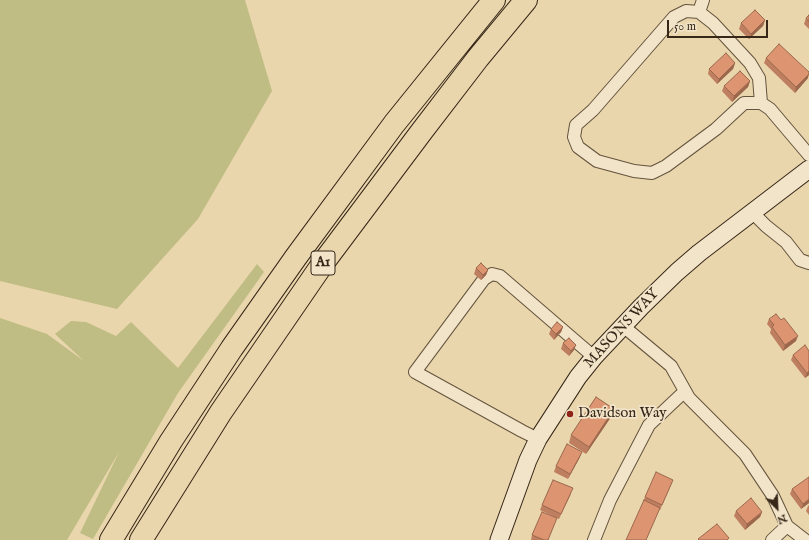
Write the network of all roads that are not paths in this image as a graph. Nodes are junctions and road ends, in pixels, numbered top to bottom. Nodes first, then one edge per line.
1 (494, 0) edge
2 (526, 0) edge
3 (703, 0) edge
4 (699, 12) junction
5 (761, 103) junction
6 (809, 155) edge
7 (809, 169) edge
8 (753, 213) junction
9 (809, 263) edge
10 (623, 326) junction
11 (594, 357) junction
12 (685, 391) junction
13 (538, 439) junction
14 (787, 526) junction
15 (111, 540) edge
16 (141, 540) edge
17 (498, 540) edge
18 (594, 540) edge
19 (772, 540) edge
20 (805, 540) edge

1 - 15 highway, A1
2 - 16 highway, A1
3 - 4 street
4 - 5 street
4 - 5 street
5 - 6 street
7 - 8 street, MASONS WAY
8 - 9 street
8 - 10 street, MASONS WAY
10 - 11 street, MASONS WAY
10 - 12 street
11 - 13 street, MASONS WAY
11 - 13 street
12 - 14 street
12 - 18 street
13 - 17 street, MASONS WAY
14 - 19 street
14 - 20 street

